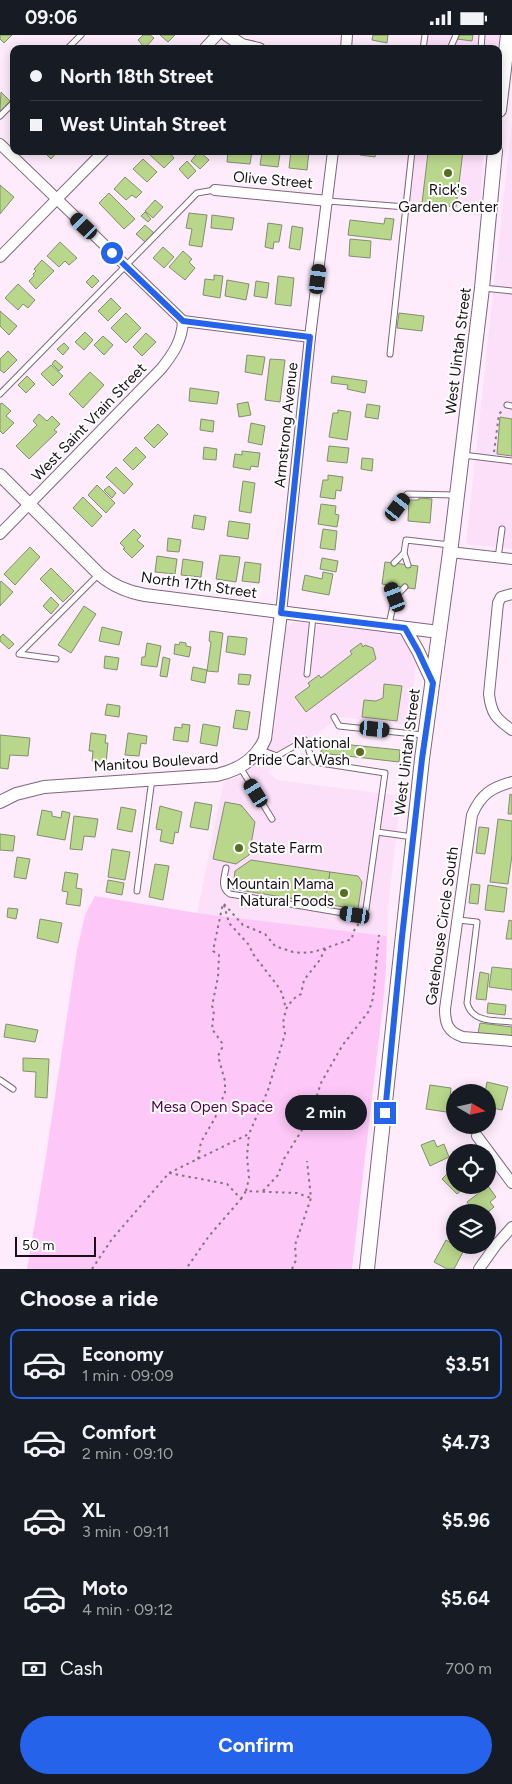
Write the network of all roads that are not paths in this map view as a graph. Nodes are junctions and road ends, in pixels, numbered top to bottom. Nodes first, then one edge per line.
1 (81, 35) edge
2 (217, 35) edge
3 (227, 35) edge
4 (508, 35) edge
5 (71, 45) edge
6 (208, 45) edge
7 (242, 45) edge
8 (504, 78) edge
9 (502, 91) edge
10 (10, 106) edge
11 (0, 116) edge
12 (0, 143) edge
13 (10, 153) edge
14 (12, 155) edge
15 (100, 155) edge
16 (334, 155) edge
17 (412, 155) edge
18 (495, 155) edge
19 (215, 190) joint
20 (57, 200) junction
21 (328, 201) junction
22 (406, 207) junction
23 (0, 257) edge
24 (125, 266) junction
25 (482, 288) junction
26 (512, 291) edge
27 (183, 321) junction
28 (310, 337) junction
29 (390, 354) dead end
30 (0, 394) edge
31 (462, 455) junction
32 (512, 461) edge
33 (0, 475) edge
34 (457, 495) junction
35 (30, 504) junction
36 (398, 507) dead end
37 (502, 529) dead end
38 (0, 534) edge
39 (450, 548) junction
40 (404, 553) junction
41 (498, 558) junction
42 (512, 559) edge
43 (394, 563) dead end
44 (408, 565) dead end
45 (99, 574) junction
46 (391, 585) dead end
47 (405, 587) dead end
48 (512, 594) edge
49 (395, 597) junction
50 (281, 613) junction
51 (313, 616) junction
52 (388, 625) junction
53 (405, 628) junction
54 (440, 632) junction
55 (56, 659) dead end
56 (307, 674) dead end
57 (433, 683) junction
58 (334, 717) dead end
59 (512, 730) edge
60 (425, 735) junction
61 (260, 750) junction
62 (239, 767) junction
63 (152, 779) junction
64 (512, 782) edge
65 (0, 801) edge
66 (272, 819) dead end
67 (377, 832) junction
68 (413, 837) junction
69 (226, 868) dead end
70 (137, 891) dead end
71 (457, 920) junction
72 (512, 1022) edge
73 (512, 1041) edge
74 (0, 1080) edge
75 (13, 1089) dead end
76 (477, 1136) dead end
77 (512, 1183) edge
78 (512, 1227) edge
79 (367, 1269) edge
80 (478, 1269) edge

1 - 5 lane
2 - 6 street
3 - 7 street
4 - 8 main road
8 - 9 main road
10 - 11 lane
12 - 13 street
14 - 20 street
15 - 20 street
16 - 21 street, Armstrong Avenue
17 - 22 lane
18 - 25 main road, West Uintah Street
19 - 21 street, Olive Street
19 - 24 lane
20 - 23 street
20 - 24 street
21 - 22 lane
21 - 28 street, Armstrong Avenue
22 - 29 lane
24 - 27 street
24 - 30 lane
25 - 26 lane
25 - 31 main road, West Uintah Street
27 - 28 street
27 - 35 street, West Saint Vrain Street
28 - 50 street, Armstrong Avenue
31 - 32 lane
31 - 34 main road, West Uintah Street
33 - 35 street, North 17th Street
34 - 36 lane
34 - 39 main road, West Uintah Street
35 - 38 street, West Saint Vrain Street
35 - 45 street, North 17th Street
37 - 41 lane
39 - 40 lane
39 - 41 street
39 - 54 main road, West Uintah Street
40 - 43 lane
40 - 44 lane
41 - 42 street
45 - 50 street, North 17th Street
45 - 55 lane
46 - 49 lane
47 - 49 lane
48 - 59 street
49 - 52 lane
50 - 51 street, North 17th Street
50 - 61 street
51 - 52 street, North 17th Street
51 - 56 lane
52 - 53 street, North 17th Street
53 - 54 street, North 17th Street
53 - 57 street
54 - 57 main road, West Uintah Street
57 - 60 main road, West Uintah Street
58 - 60 lane
60 - 68 main road, West Uintah Street
61 - 62 street, Manitou Boulevard
61 - 67 lane
62 - 63 street, Manitou Boulevard
62 - 66 lane
63 - 65 street, Manitou Boulevard
63 - 70 lane
64 - 71 street, Gatehouse Circle South
67 - 68 lane
67 - 69 lane
68 - 79 main road, West Uintah Street
71 - 72 lane
71 - 73 street, Gatehouse Circle South
74 - 75 lane
76 - 77 street
78 - 80 street

